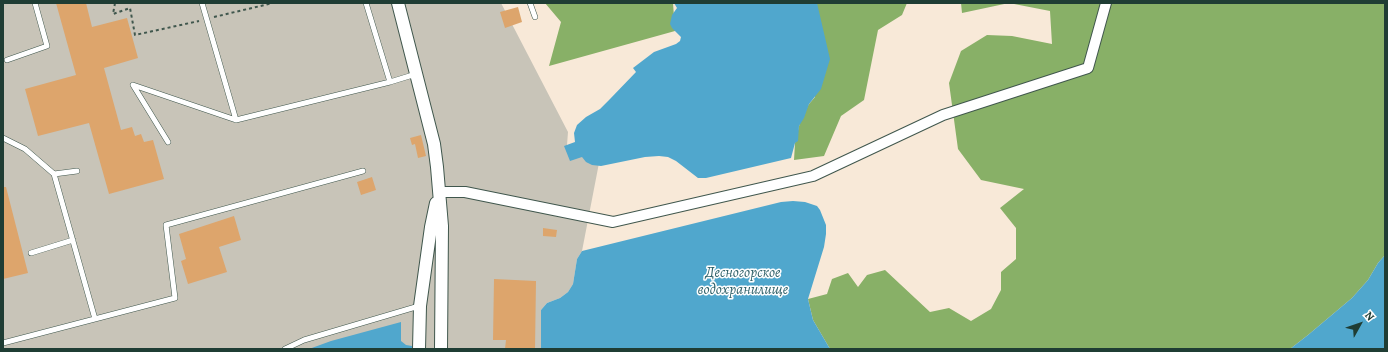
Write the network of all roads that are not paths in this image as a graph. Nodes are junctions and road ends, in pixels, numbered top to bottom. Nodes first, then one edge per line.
1 (35, 3) edge
2 (202, 3) edge
3 (366, 3) edge
4 (398, 3) edge
5 (403, 3) edge
6 (530, 3) edge
7 (1106, 3) edge
8 (535, 17) dead end
9 (7, 60) dead end
10 (417, 74) junction
11 (390, 82) junction
12 (236, 120) junction
13 (3, 138) edge
14 (168, 142) dead end
15 (77, 171) dead end
16 (364, 171) dead end
17 (54, 174) junction
18 (439, 192) junction
19 (73, 240) junction
20 (31, 253) dead end
21 (420, 306) junction
22 (95, 319) junction
23 (3, 343) edge
24 (285, 349) edge
25 (419, 349) edge
26 (441, 349) edge

1 - 9 lane
2 - 12 lane
3 - 11 lane
4 - 5 lane
4 - 10 street
6 - 8 lane
7 - 18 street
10 - 11 lane
10 - 18 street
11 - 12 lane
12 - 14 lane
13 - 17 lane
15 - 17 lane
16 - 22 lane
17 - 19 lane
18 - 21 street
18 - 26 street
19 - 20 lane
19 - 22 lane
21 - 24 lane
21 - 25 street
22 - 23 lane

